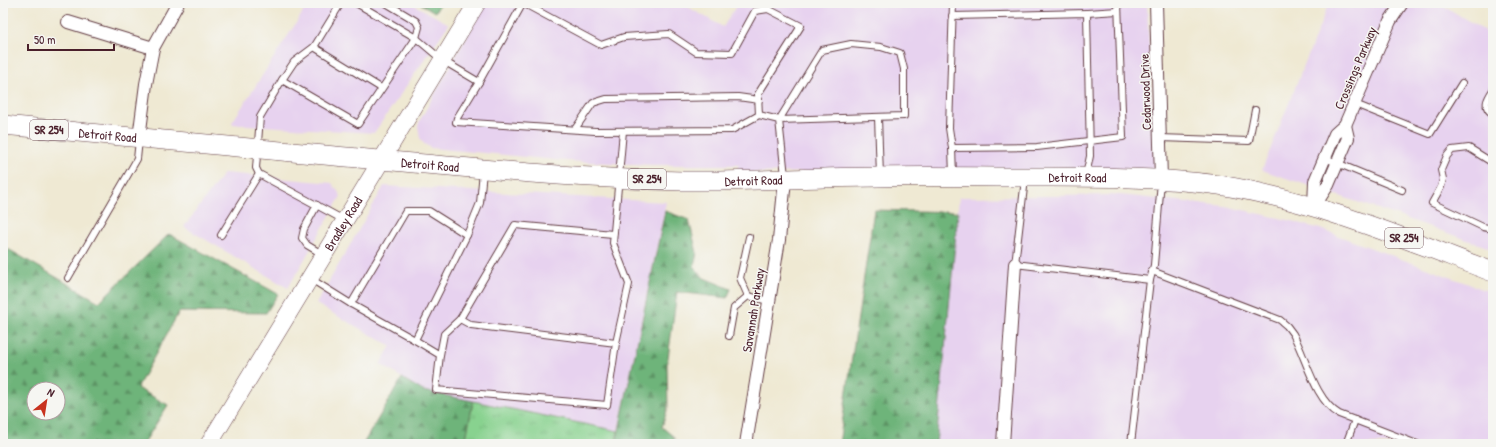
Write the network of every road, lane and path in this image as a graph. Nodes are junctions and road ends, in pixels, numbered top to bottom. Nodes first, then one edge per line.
1 (178, 3) edge
2 (341, 3) edge
3 (356, 3) edge
4 (386, 3) edge
5 (477, 3) edge
6 (523, 3) edge
7 (952, 3) edge
8 (1118, 3) edge
9 (1156, 3) edge
10 (1402, 3) edge
11 (1118, 11) junction
12 (1087, 13) junction
13 (952, 16) junction
14 (68, 22) dead end
15 (416, 38) junction
16 (314, 47) junction
17 (152, 48) junction
18 (442, 60) junction
19 (282, 80) junction
20 (479, 82) junction
21 (1462, 83) dead end
22 (381, 88) junction
23 (1493, 90) edge
24 (759, 100) junction
25 (1355, 104) junction
26 (1256, 110) dead end
27 (1493, 114) edge
28 (759, 115) junction
29 (878, 117) junction
30 (779, 120) junction
31 (3, 125) edge
32 (1345, 125) junction
33 (575, 129) junction
34 (623, 131) junction
35 (139, 138) junction
36 (1160, 138) junction
37 (1090, 141) junction
38 (257, 148) junction
39 (952, 148) junction
40 (1325, 158) junction
41 (382, 160) junction
42 (1337, 163) junction
43 (1493, 163) edge
44 (483, 169) junction
45 (259, 174) junction
46 (880, 177) junction
47 (1025, 177) junction
48 (1086, 177) junction
49 (620, 178) junction
50 (953, 178) junction
51 (1161, 179) junction
52 (785, 180) junction
53 (1402, 190) dead end
54 (317, 205) junction
55 (1314, 206) junction
56 (345, 220) junction
57 (1493, 229) edge
58 (221, 234) dead end
59 (467, 234) junction
60 (613, 234) junction
61 (748, 237) dead end
62 (324, 255) junction
63 (1015, 264) junction
64 (1152, 271) junction
65 (1493, 272) edge
66 (68, 278) dead end
67 (310, 278) junction
68 (1150, 280) junction
69 (748, 296) junction
70 (769, 301) junction
71 (351, 304) junction
72 (460, 319) junction
73 (729, 336) dead end
74 (415, 340) junction
75 (616, 343) junction
76 (440, 355) junction
77 (1355, 420) junction
78 (209, 444) edge
79 (746, 444) edge
80 (1003, 444) edge
81 (1131, 444) edge
82 (1346, 444) edge
83 (1417, 444) edge

1 - 17 street
2 - 16 lane
3 - 15 lane
4 - 15 lane
5 - 18 street, Bradley Road
6 - 20 lane
6 - 24 lane
7 - 13 lane
8 - 11 lane
9 - 36 street, Cedarwood Drive
10 - 25 street, Crossings Parkway
11 - 12 lane
11 - 37 lane
12 - 13 lane
12 - 37 lane
13 - 39 lane
14 - 17 street
15 - 18 lane
15 - 22 lane
16 - 19 lane
16 - 22 lane
17 - 35 street
18 - 20 lane
18 - 41 street, Bradley Road
19 - 22 lane
19 - 38 lane
20 - 33 lane
21 - 25 lane
23 - 27 lane
24 - 28 lane
24 - 33 lane
25 - 32 street, Crossings Parkway
26 - 36 lane
28 - 30 lane
28 - 34 lane
29 - 30 lane
29 - 30 lane
29 - 46 lane
30 - 52 lane
31 - 35 main road, Detroit Road / SR 254
32 - 40 street, Crossings Parkway
32 - 42 street, Crossings Parkway
33 - 34 lane
34 - 49 lane
35 - 38 main road, Detroit Road / SR 254
35 - 66 lane
36 - 51 street, Cedarwood Drive
37 - 39 lane
37 - 48 lane
38 - 41 main road, Detroit Road / SR 254
38 - 45 lane
39 - 50 lane
40 - 42 lane
40 - 55 street, Crossings Parkway
41 - 44 main road, Detroit Road / SR 254
41 - 56 street, Bradley Road
42 - 53 lane
42 - 55 street, Crossings Parkway
43 - 57 lane
44 - 49 main road, Detroit Road / SR 254
44 - 59 lane
45 - 54 lane
45 - 58 lane
46 - 50 main road, Detroit Road / SR 254
46 - 52 main road, Detroit Road / SR 254
47 - 48 main road, Detroit Road / SR 254
47 - 50 main road, Detroit Road / SR 254
47 - 63 lane
48 - 51 main road, Detroit Road / SR 254
49 - 52 main road, Detroit Road / SR 254
49 - 60 lane
51 - 55 main road, Detroit Road / SR 254
51 - 64 lane
52 - 70 street, Savannah Parkway
54 - 56 lane
54 - 62 lane
55 - 65 main road, Detroit Road / SR 254
56 - 62 street, Bradley Road
59 - 71 lane
59 - 74 lane
60 - 72 lane
60 - 75 lane
61 - 69 lane
62 - 67 street, Bradley Road
63 - 68 lane
63 - 80 street
64 - 68 lane
64 - 77 lane
67 - 71 lane
67 - 78 street, Bradley Road
68 - 81 lane
69 - 70 lane
69 - 73 lane
70 - 79 street, Savannah Parkway
71 - 74 lane
72 - 75 lane
72 - 76 lane
74 - 76 lane
75 - 76 lane
77 - 82 lane
77 - 83 lane

